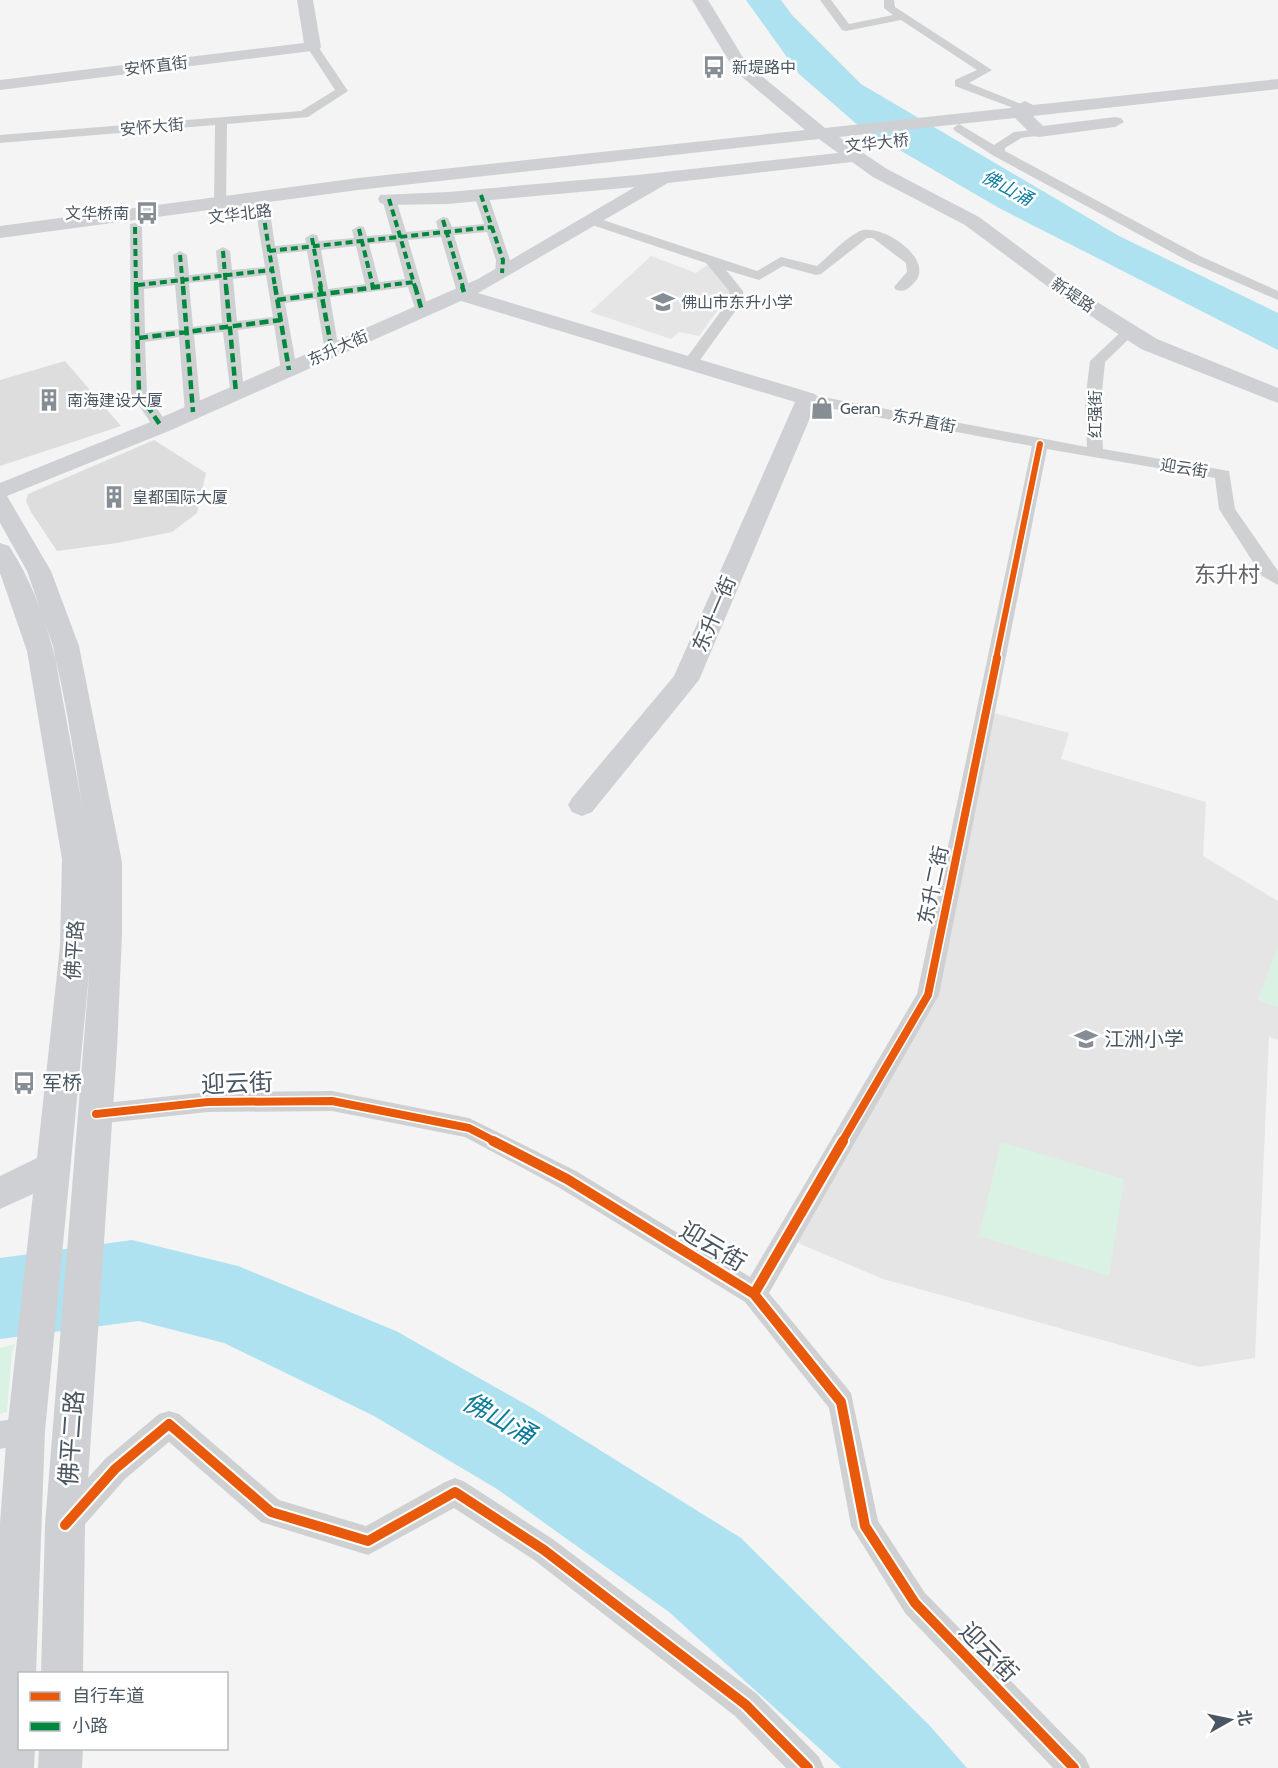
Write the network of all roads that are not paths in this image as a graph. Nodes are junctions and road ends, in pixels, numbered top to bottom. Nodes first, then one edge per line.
1 (304, 0) edge
2 (682, 0) edge
3 (700, 0) edge
4 (825, 0) edge
5 (889, 0) edge
6 (903, 16) junction
7 (313, 47) junction
8 (0, 85) edge
9 (1271, 95) edge
10 (1020, 106) junction
11 (221, 121) junction
12 (1127, 121) dead end
13 (959, 128) dead end
14 (806, 130) junction
15 (1039, 132) junction
16 (0, 139) edge
17 (998, 153) junction
18 (856, 156) junction
19 (835, 159) junction
20 (880, 173) junction
21 (663, 178) junction
22 (477, 185) junction
23 (360, 192) junction
24 (389, 199) junction
25 (222, 203) junction
26 (263, 212) junction
27 (594, 221) junction
28 (444, 226) junction
29 (135, 227) junction
30 (492, 227) junction
31 (0, 232) edge
32 (361, 235) junction
33 (400, 237) junction
34 (312, 242) junction
35 (0, 246) edge
36 (223, 251) dead end
37 (269, 251) junction
38 (180, 255) dead end
39 (712, 260) junction
40 (272, 270) junction
41 (502, 273) junction
42 (225, 275) junction
43 (182, 280) junction
44 (414, 282) junction
45 (138, 285) junction
46 (901, 286) dead end
47 (373, 287) junction
48 (462, 293) junction
49 (321, 294) junction
50 (1278, 296) edge
51 (277, 300) junction
52 (422, 311) junction
53 (281, 320) junction
54 (230, 327) junction
55 (187, 332) junction
56 (1129, 332) junction
57 (139, 338) junction
58 (332, 351) junction
59 (690, 364) junction
60 (289, 370) junction
61 (236, 393) junction
62 (1278, 396) edge
63 (807, 399) junction
64 (193, 411) junction
65 (161, 426) junction
66 (1040, 444) junction
67 (1095, 453) junction
68 (0, 491) edge
69 (0, 502) edge
70 (0, 551) edge
71 (1278, 579) edge
72 (582, 806) dead end
73 (96, 1114) junction
74 (53, 1167) junction
75 (0, 1193) edge
76 (90, 1203) joint
77 (754, 1294) junction
78 (13, 1433) edge
79 (65, 1525) junction
80 (62, 1672) edge
81 (60, 1750) edge
82 (12, 1768) edge
83 (60, 1768) edge
84 (808, 1768) edge
85 (1074, 1768) edge

1 - 7 main road
2 - 14 main road, 新堤路
3 - 14 main road, 新堤路
4 - 6 street
5 - 6 street
6 - 10 street
7 - 8 main road, 安怀直街
7 - 11 street, 安怀大街
9 - 10 main road
9 - 22 main road, 文华大桥
10 - 15 main road
11 - 16 street, 安怀大街
11 - 25 street
12 - 15 main road
13 - 17 street
14 - 18 main road, 新堤路
14 - 19 main road, 新堤路
14 - 23 main road
15 - 17 street
17 - 50 street
18 - 19 main road
18 - 20 main road, 新堤路
19 - 20 main road, 新堤路
19 - 21 main road
20 - 56 main road, 新堤路
21 - 22 main road
21 - 27 main road, 东升大街
22 - 23 main road, 文华北路
22 - 24 main road
22 - 30 street
23 - 24 main road
23 - 25 main road
23 - 26 main road, 文华北路
24 - 33 street
25 - 31 main road
26 - 29 main road, 文华北路
26 - 37 street
27 - 39 street
27 - 41 main road, 东升大街
28 - 30 street
28 - 33 street
28 - 48 street
29 - 35 main road, 文华北路
29 - 45 street
30 - 41 street
32 - 33 street
32 - 34 street
32 - 47 street
33 - 44 street
34 - 37 street
34 - 49 street
36 - 42 street
37 - 40 street
38 - 43 street
39 - 46 street
39 - 59 street
40 - 42 street
40 - 51 street
41 - 48 main road, 东升大街
42 - 43 street
42 - 54 street
43 - 45 street
43 - 55 street
44 - 47 street
44 - 52 street
45 - 57 street
47 - 49 street
48 - 52 main road, 东升大街
48 - 59 main road
49 - 51 street
49 - 58 street
51 - 53 street
52 - 58 main road, 东升大街
53 - 54 street
53 - 60 street
54 - 55 street
54 - 61 street
55 - 57 street
55 - 64 street
56 - 62 main road, 新堤路
56 - 67 street, 红强街
57 - 65 street
58 - 60 main road, 东升大街
59 - 63 main road
60 - 61 main road, 东升大街
61 - 64 main road, 东升大街
63 - 66 street, 东升直街
63 - 72 main road, 东升一街
64 - 65 main road, 东升大街
65 - 68 main road, 东升大街
66 - 67 street, 红强街
66 - 77 street, 东升二街
67 - 71 street, 迎云街
69 - 73 main road, 佛平路
70 - 74 main road, 佛平路
73 - 76 main road, 佛平路
73 - 77 street, 迎云街
74 - 75 main road
74 - 78 main road, 佛平路
76 - 79 main road, 佛平二路
77 - 85 street, 迎云街
78 - 82 main road
79 - 80 main road, 佛平二路
79 - 84 street
81 - 83 main road

